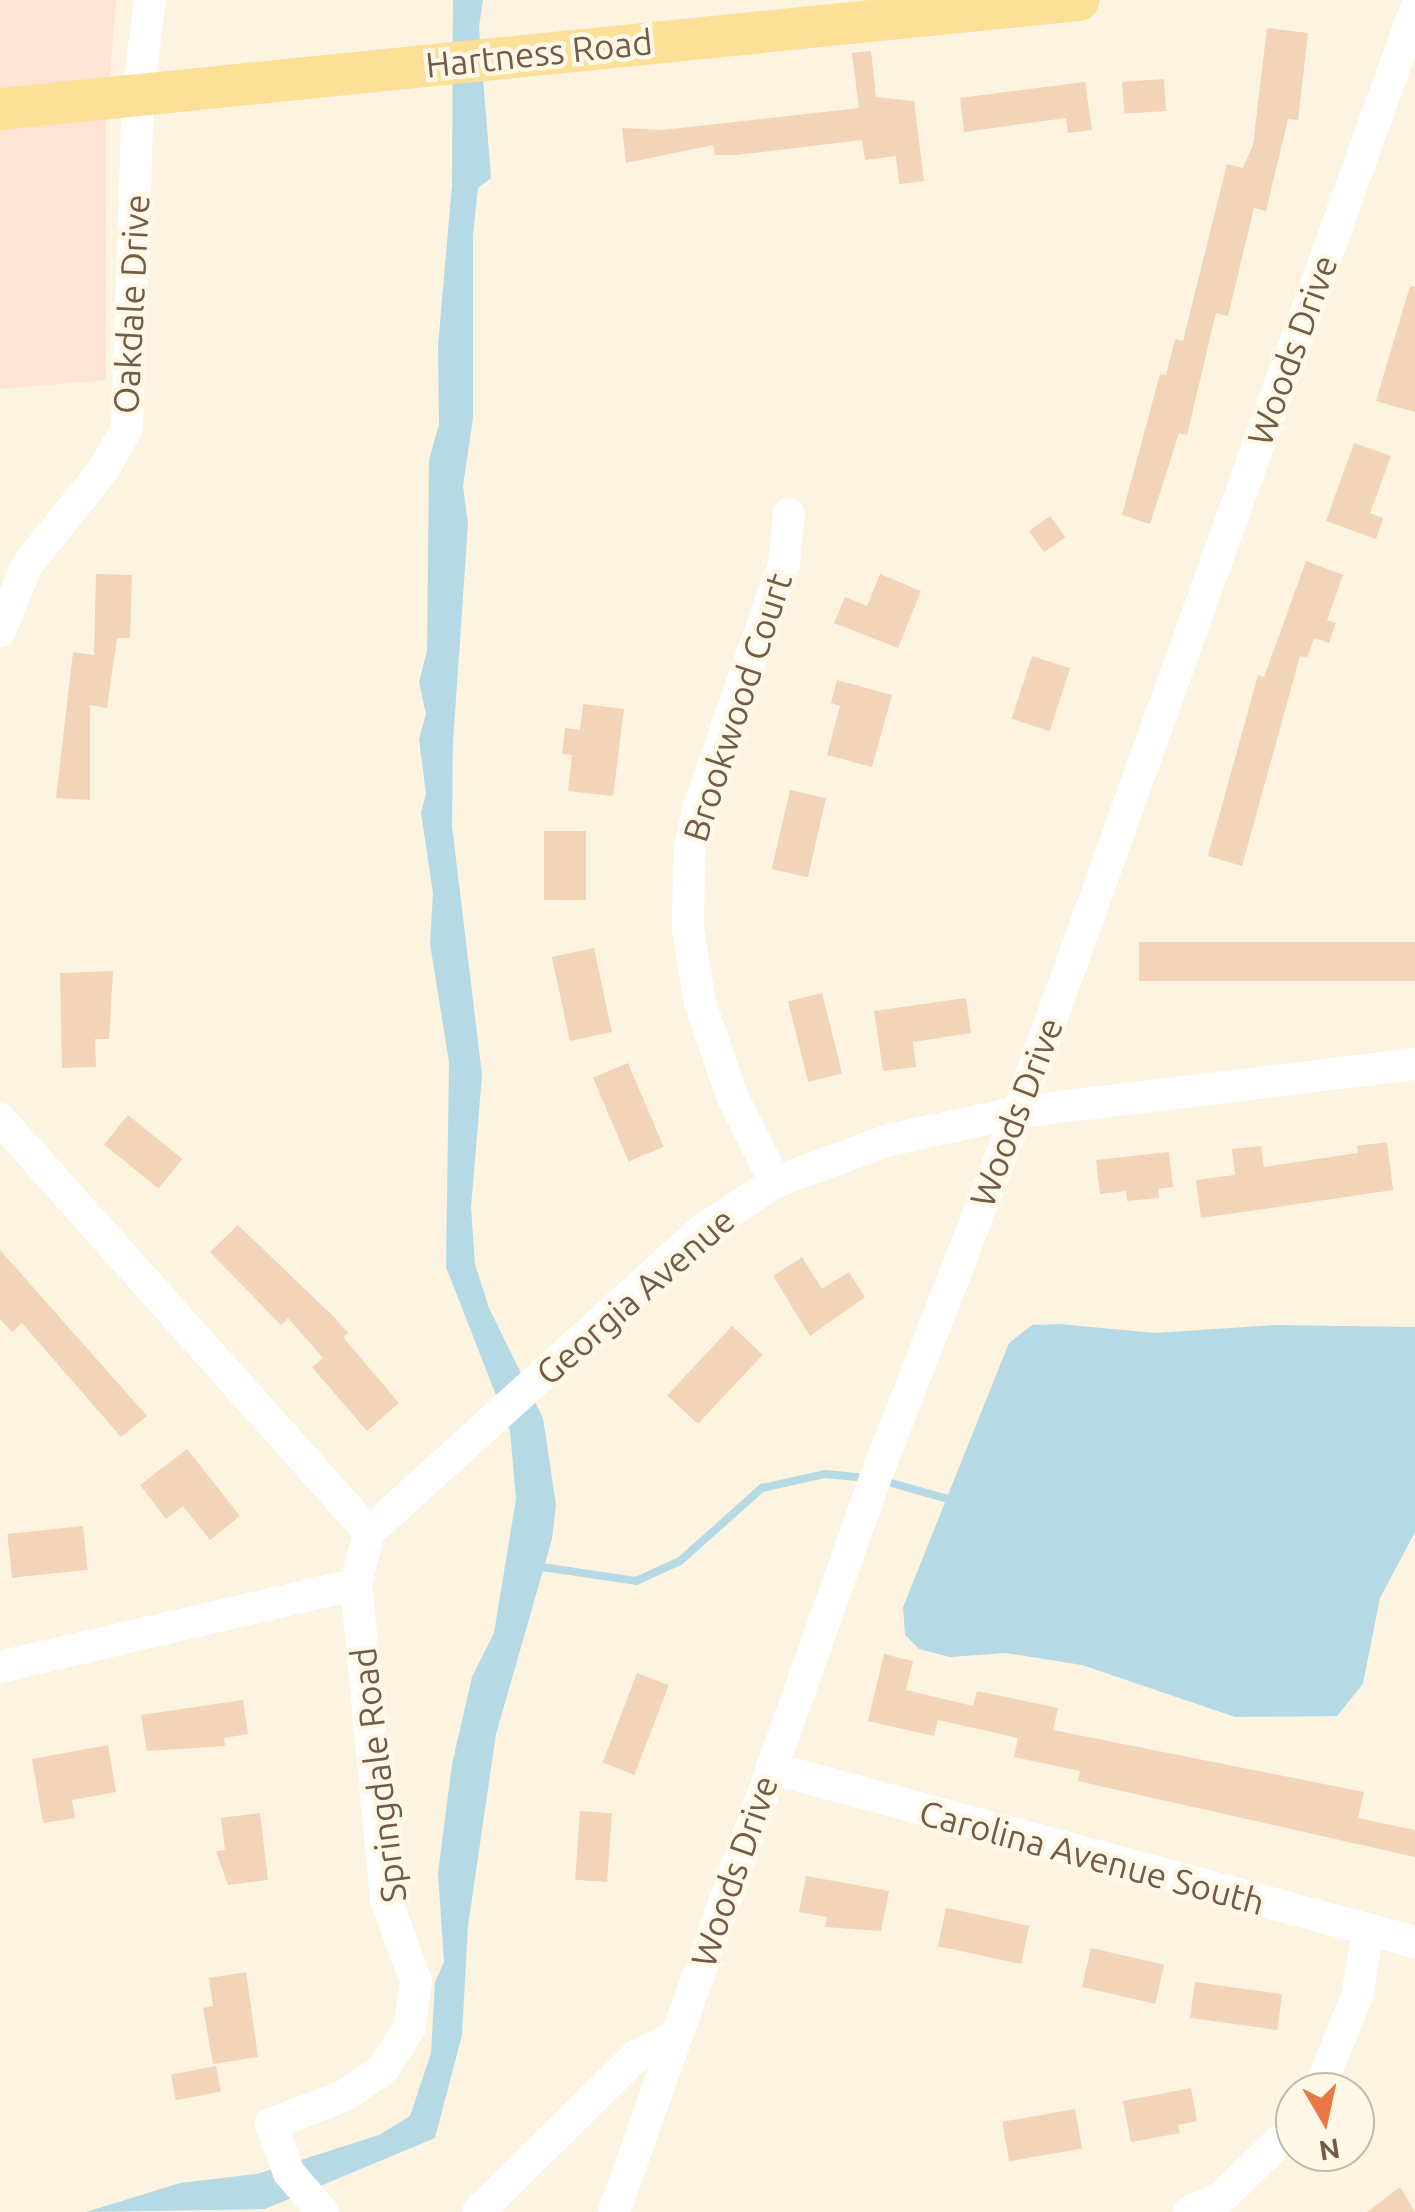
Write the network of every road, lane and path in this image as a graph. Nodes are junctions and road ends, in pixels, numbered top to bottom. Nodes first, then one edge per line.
1 (150, 0) edge
2 (1079, 0) edge
3 (1415, 10) edge
4 (138, 94) junction
5 (0, 109) edge
6 (789, 514) dead end
7 (0, 631) edge
8 (1415, 1064) edge
9 (1018, 1112) junction
10 (0, 1118) edge
11 (776, 1182) junction
12 (369, 1532) junction
13 (356, 1584) junction
14 (0, 1666) edge
15 (770, 1768) junction
16 (1368, 1932) junction
17 (1415, 1942) edge
18 (676, 2036) junction
19 (1326, 2072) edge
20 (1275, 2145) edge
21 (314, 2204) edge
22 (478, 2212) edge
23 (614, 2212) edge
24 (1189, 2212) edge

1 - 4 street, Oakdale Drive
2 - 4 main road, Hartness Road
3 - 9 street, Woods Drive
4 - 5 main road, Hartness Road
4 - 7 street, Oakdale Drive
6 - 11 street, Brookwood Court
8 - 9 street, Georgia Avenue
9 - 11 street, Georgia Avenue
9 - 15 street, Woods Drive
10 - 12 street
11 - 12 street, Georgia Avenue
12 - 13 street
13 - 14 street
13 - 21 street, Springdale Road
15 - 16 street, Carolina Avenue South
15 - 18 street, Woods Drive
16 - 17 street, Carolina Avenue South
16 - 19 street
18 - 22 street
18 - 23 street, Woods Drive
20 - 24 street

